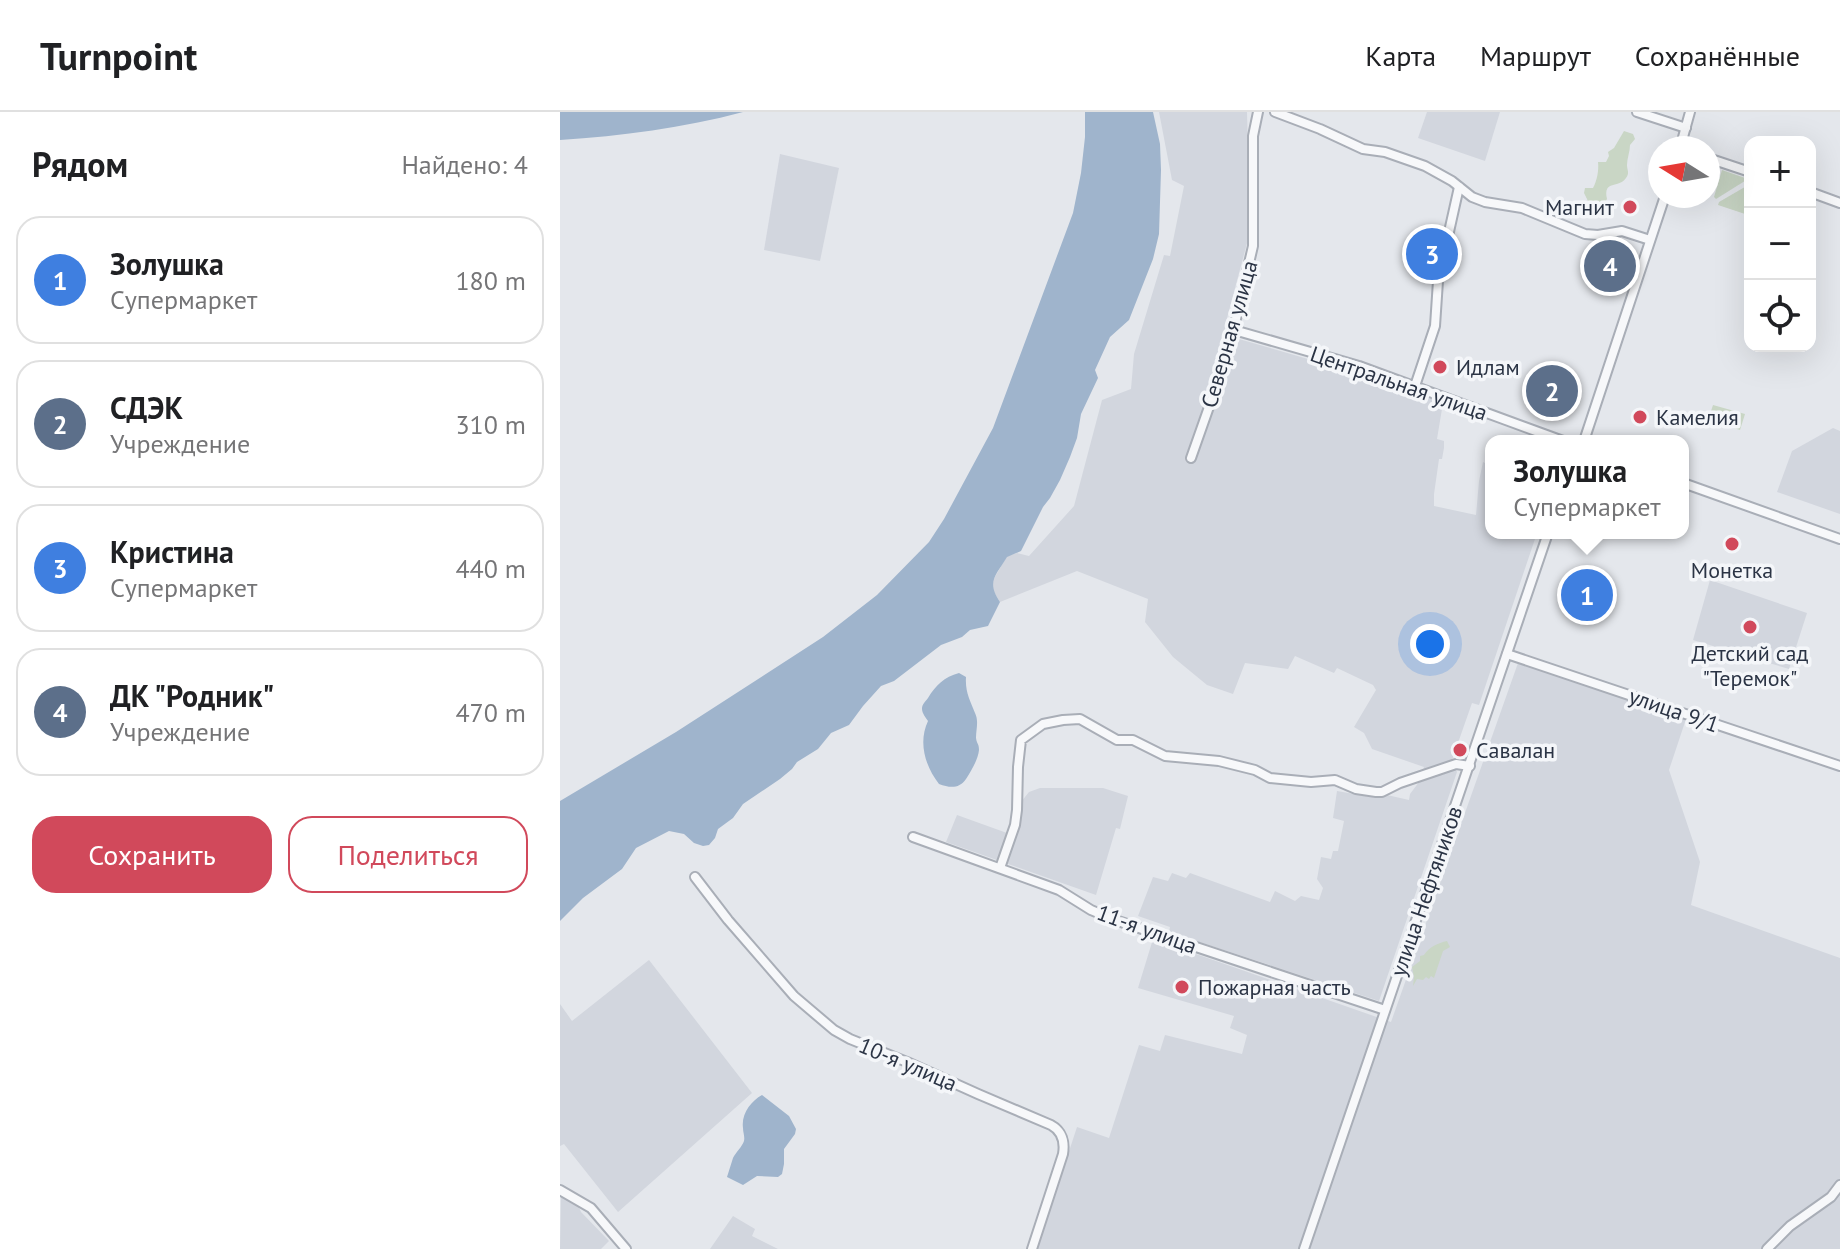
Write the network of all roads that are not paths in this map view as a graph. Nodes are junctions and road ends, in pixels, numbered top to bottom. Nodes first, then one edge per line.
1 (1258, 112) edge
2 (1275, 112) edge
3 (1637, 112) edge
4 (1690, 112) edge
5 (1686, 128) junction
6 (1684, 136) edge
7 (1720, 162) edge
8 (1744, 170) edge
9 (1459, 187) junction
10 (1816, 194) edge
11 (1840, 203) edge
12 (1661, 208) edge
13 (1650, 240) junction
14 (1234, 330) junction
15 (1415, 386) junction
16 (1547, 435) edge
17 (1586, 435) edge
18 (1191, 458) dead end
19 (1689, 485) edge
20 (1546, 539) edge
21 (1840, 539) edge
22 (1507, 654) junction
23 (1470, 766) junction
24 (1840, 766) edge
25 (913, 837) dead end
26 (1000, 868) junction
27 (695, 877) dead end
28 (1385, 1010) junction
29 (1840, 1185) edge
30 (560, 1190) edge
31 (626, 1249) edge
32 (1032, 1249) edge
33 (1304, 1249) edge
34 (1767, 1249) edge

1 - 14 street, Северная улица
2 - 9 street
3 - 5 street
4 - 5 street
5 - 6 street
7 - 8 street
9 - 13 street
9 - 15 street
10 - 11 street
12 - 13 street
13 - 17 street
14 - 15 street, Центральная улица
14 - 18 street, Северная улица
15 - 16 street, Центральная улица
19 - 21 street
20 - 22 street, улица Нефтяников
22 - 23 street, улица Нефтяников
22 - 24 street, улица 9/1
23 - 26 street
23 - 28 street, улица Нефтяников
25 - 26 street, 11-я улица
26 - 28 street, 11-я улица
27 - 32 street, 10-я улица
28 - 33 street, улица Нефтяников
29 - 34 street
30 - 31 street

